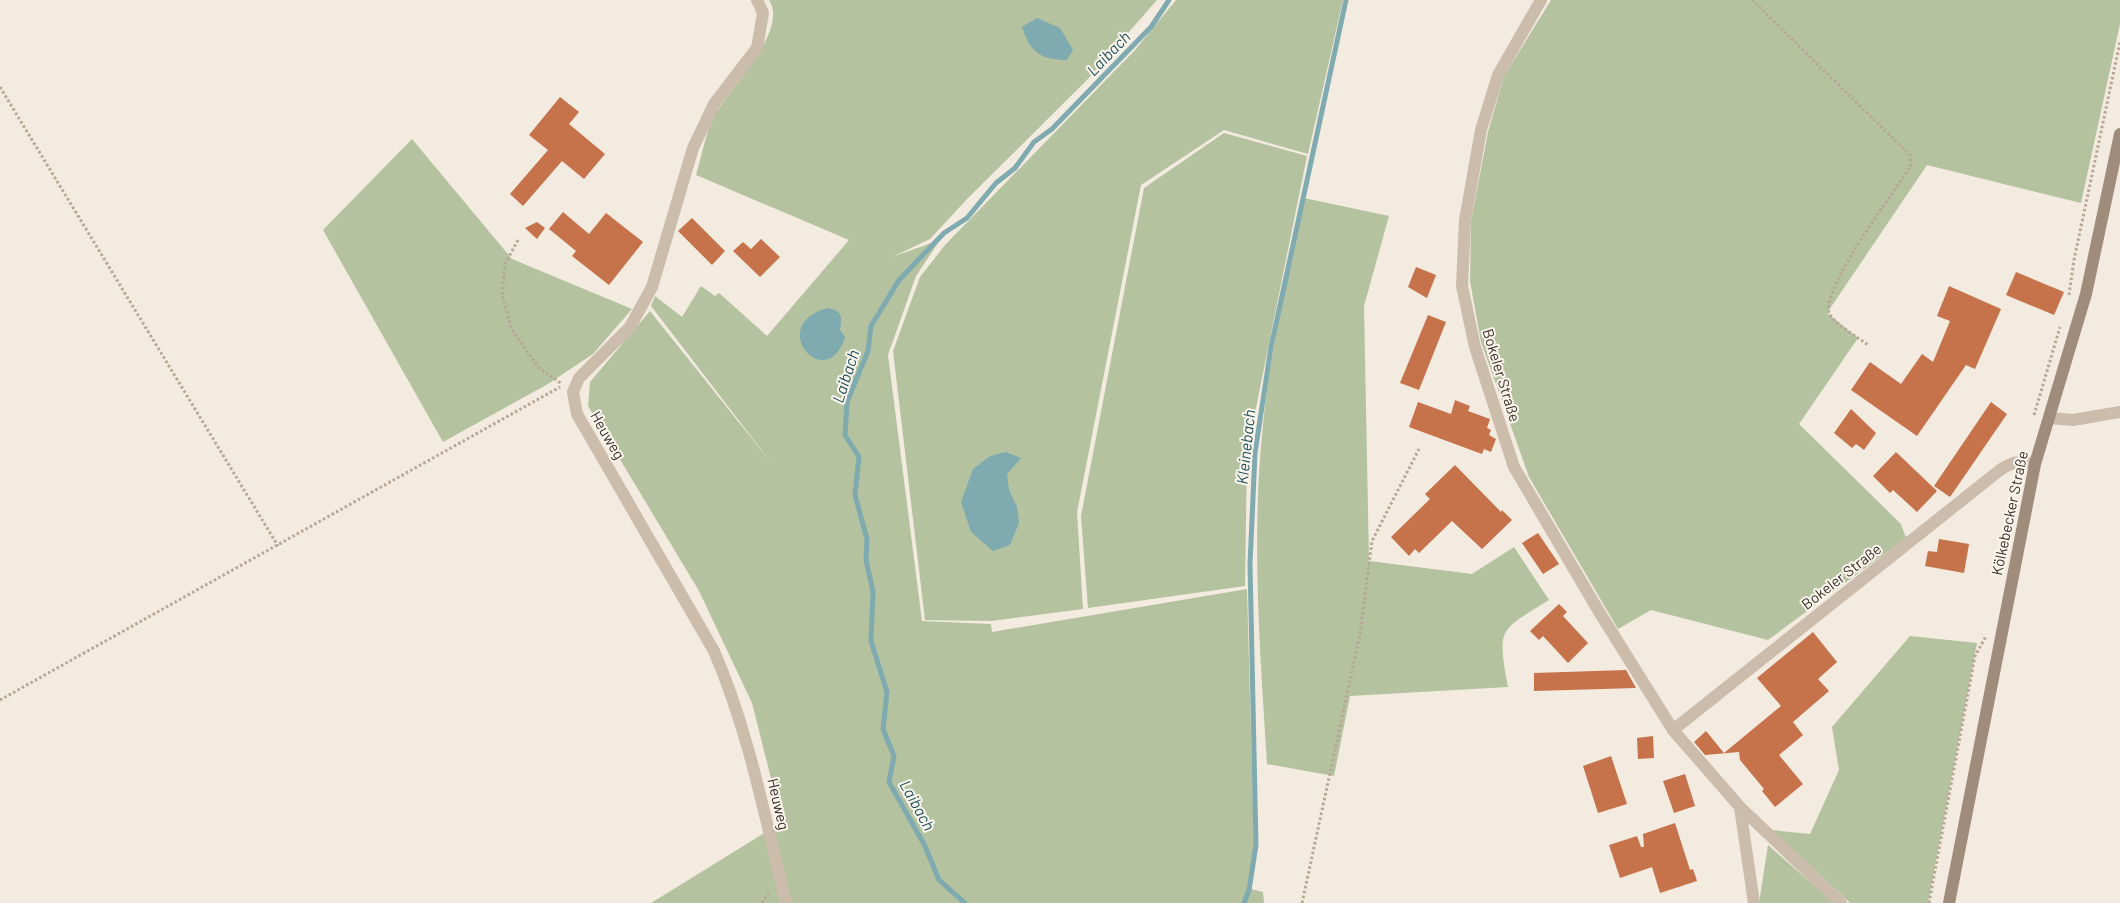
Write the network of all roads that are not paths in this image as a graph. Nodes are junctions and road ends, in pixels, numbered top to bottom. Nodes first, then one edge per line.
1 (757, 0) edge
2 (1541, 0) edge
3 (2120, 134) edge
4 (2120, 412) edge
5 (2049, 418) junction
6 (2035, 464) junction
7 (1672, 730) junction
8 (1740, 807) junction
9 (786, 903) edge
10 (1754, 903) edge
11 (1841, 903) edge
12 (1949, 903) edge

1 - 9 street, Heuweg
2 - 7 street, Bokeler Straße
3 - 5 main road, Kölkebecker Straße
4 - 5 street
5 - 6 main road, Kölkebecker Straße
6 - 7 street, Bokeler Straße
6 - 12 main road, Kölkebecker Straße
7 - 8 street, Bokeler Straße
8 - 10 street
8 - 11 street, Bokeler Straße

